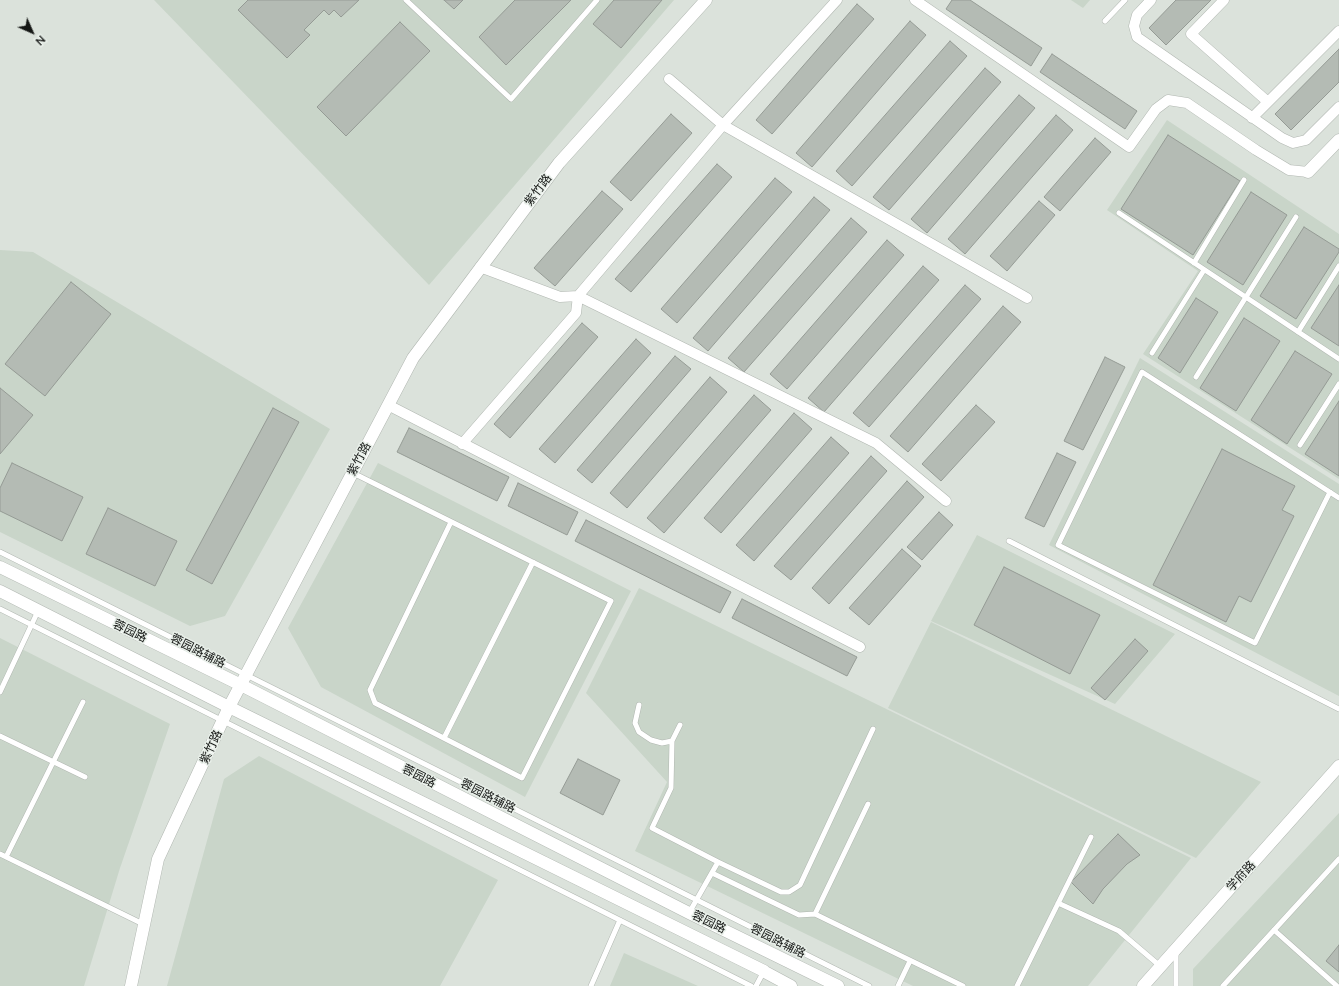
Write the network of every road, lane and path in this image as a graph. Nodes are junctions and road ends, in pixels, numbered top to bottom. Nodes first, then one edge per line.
1 (406, 0) edge
2 (597, 0) edge
3 (706, 0) edge
4 (837, 0) edge
5 (915, 0) edge
6 (1124, 0) edge
7 (1151, 0) edge
8 (1224, 0) edge
9 (1105, 21) dead end
10 (1339, 31) edge
11 (669, 79) dead end
12 (1268, 102) junction
13 (1339, 107) edge
14 (1252, 118) junction
15 (723, 125) junction
16 (1339, 140) edge
17 (1308, 172) joint
18 (1244, 180) dead end
19 (1119, 213) dead end
20 (1296, 217) dead end
21 (1194, 263) junction
22 (1339, 266) edge
23 (480, 267) junction
24 (1204, 270) junction
25 (578, 296) junction
26 (1246, 297) junction
27 (1027, 298) dead end
28 (1298, 332) junction
29 (1152, 353) dead end
30 (1339, 359) edge
31 (1196, 377) dead end
32 (1339, 384) edge
33 (388, 406) junction
34 (462, 444) junction
35 (1300, 445) dead end
36 (352, 472) junction
37 (1330, 492) junction
38 (1339, 498) edge
39 (946, 501) dead end
40 (451, 522) junction
41 (1008, 541) dead end
42 (0, 552) edge
43 (533, 562) junction
44 (0, 567) edge
45 (0, 592) edge
46 (0, 609) edge
47 (38, 611) junction
48 (31, 624) junction
49 (860, 647) dead end
50 (243, 680) junction
51 (0, 692) edge
52 (83, 702) dead end
53 (639, 704) dead end
54 (229, 706) junction
55 (1339, 709) edge
56 (223, 720) junction
57 (680, 725) dead end
58 (873, 729) dead end
59 (0, 736) edge
60 (444, 738) junction
61 (672, 741) junction
62 (54, 761) junction
63 (1339, 766) edge
64 (85, 777) dead end
65 (868, 804) dead end
66 (1091, 837) dead end
67 (0, 854) edge
68 (6, 857) junction
69 (1339, 859) edge
70 (718, 862) junction
71 (712, 873) junction
72 (697, 900) junction
73 (1058, 903) junction
74 (689, 913) junction
75 (815, 914) junction
76 (620, 920) junction
77 (144, 924) junction
78 (1274, 930) junction
79 (1176, 949) junction
80 (910, 961) junction
81 (1160, 967) junction
82 (764, 970) junction
83 (131, 986) edge
84 (591, 986) edge
85 (751, 986) edge
86 (756, 986) edge
87 (791, 986) edge
88 (838, 986) edge
89 (869, 986) edge
90 (898, 986) edge
91 (963, 986) edge
92 (1017, 986) edge
93 (1143, 986) edge
94 (1176, 986) edge
95 (1223, 986) edge
96 (1337, 986) edge

1 - 2 lane
3 - 23 street, 紫竹路
4 - 15 street
5 - 17 street
6 - 9 lane
7 - 14 street
8 - 12 street
10 - 12 street
11 - 15 street
12 - 14 street
13 - 14 street
15 - 25 street
15 - 27 street
16 - 17 street
18 - 21 lane
19 - 21 lane
20 - 26 lane
21 - 24 lane
22 - 28 lane
23 - 25 street
23 - 33 street, 紫竹路
24 - 26 lane
24 - 29 lane
25 - 34 street
25 - 39 street
26 - 28 lane
26 - 31 lane
28 - 30 lane
32 - 35 lane
33 - 34 street
33 - 36 street, 紫竹路
34 - 49 street
36 - 40 lane
36 - 50 street, 紫竹路
37 - 37 lane
37 - 38 lane
40 - 43 lane
40 - 60 lane
41 - 55 lane
42 - 50 lane, 蓉园路辅路
43 - 60 lane
43 - 60 lane
44 - 50 street, 蓉园路
45 - 47 street, 蓉园路
46 - 48 lane
47 - 48 lane
47 - 54 street, 蓉园路
48 - 51 lane
48 - 56 lane
50 - 54 street, 紫竹路
50 - 72 lane, 蓉园路辅路
50 - 74 street, 蓉园路
52 - 62 lane
53 - 61 lane
54 - 56 street, 紫竹路
54 - 82 street, 蓉园路
56 - 76 lane
56 - 77 street, 紫竹路
57 - 61 lane
58 - 70 lane
59 - 62 lane
61 - 70 lane
62 - 64 lane
62 - 68 lane
63 - 79 street, 学府路
65 - 75 lane
66 - 73 lane
67 - 68 lane
68 - 77 lane
69 - 78 lane
70 - 71 lane
71 - 72 lane
71 - 75 lane
72 - 74 lane
72 - 89 lane, 蓉园路辅路
73 - 81 lane
73 - 92 lane
74 - 88 street, 蓉园路
75 - 80 lane
76 - 84 lane
76 - 85 lane
77 - 83 street, 紫竹路
78 - 95 lane
78 - 96 lane
79 - 81 street, 学府路
79 - 94 lane
80 - 90 lane
80 - 91 lane
81 - 93 street, 学府路
82 - 86 lane
82 - 87 street, 蓉园路

